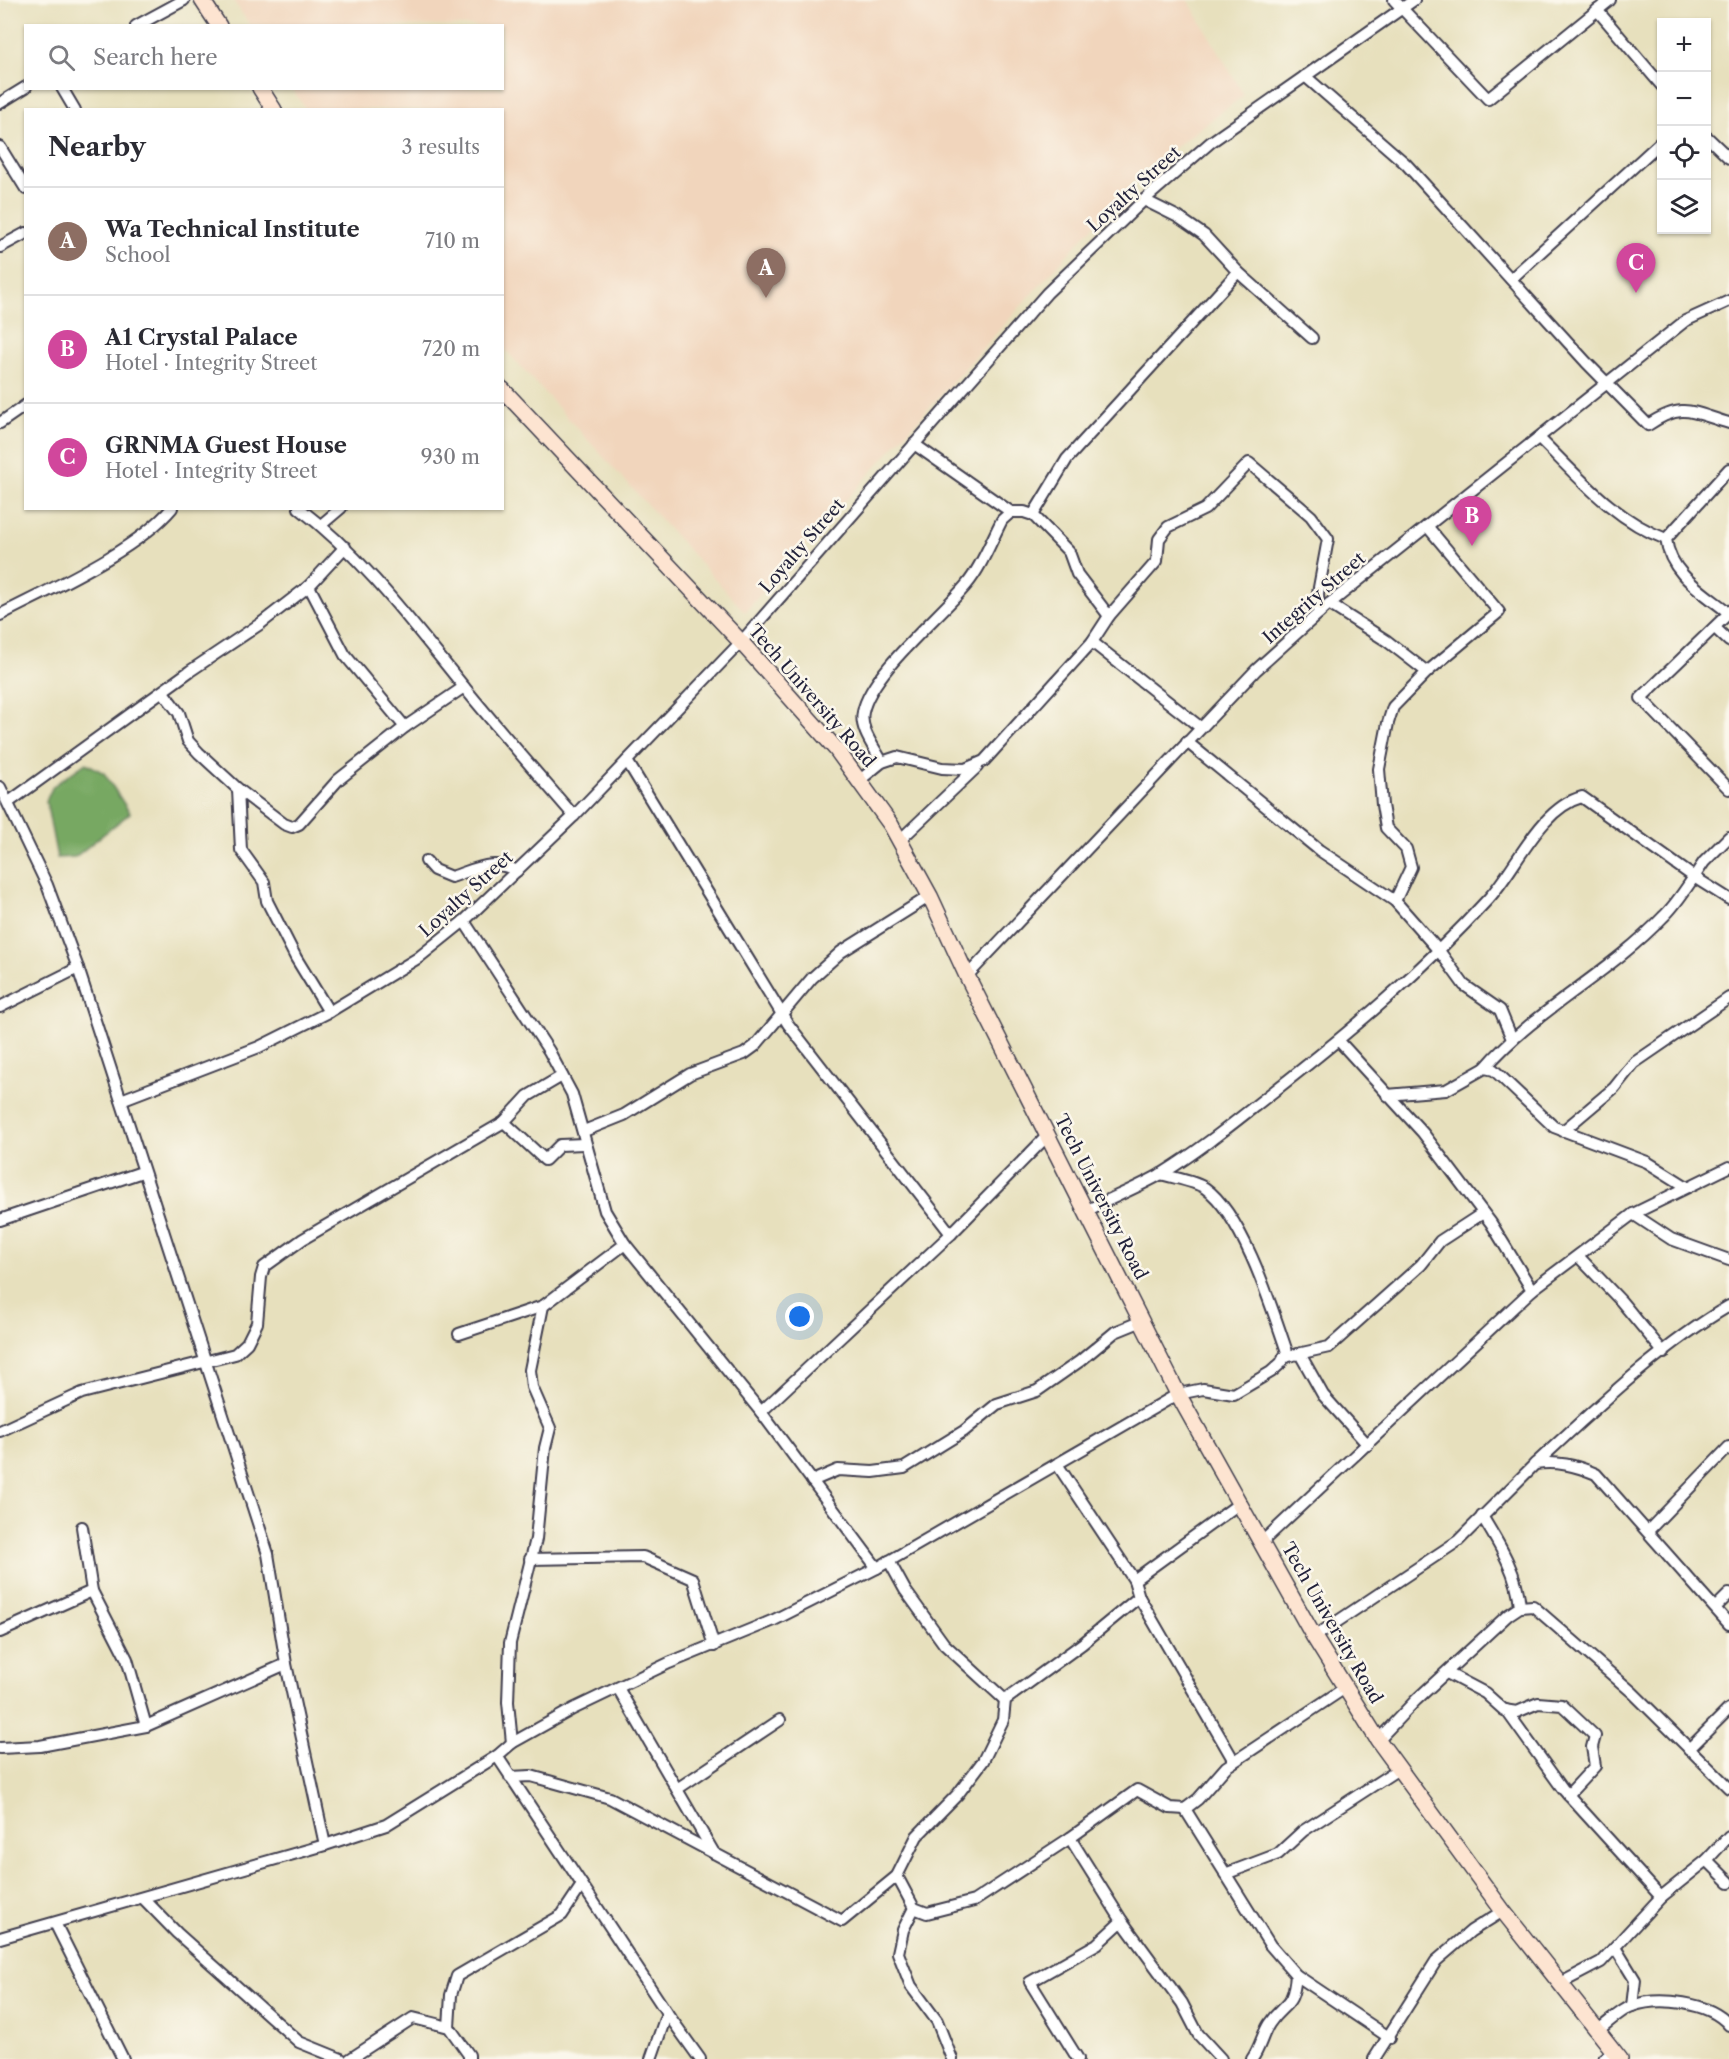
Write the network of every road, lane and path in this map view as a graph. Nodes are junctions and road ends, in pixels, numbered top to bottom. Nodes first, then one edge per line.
1 (184, 0) edge
2 (202, 0) edge
3 (1394, 0) edge
4 (1414, 0) edge
5 (1610, 0) edge
6 (1404, 9) junction
7 (1597, 10) junction
8 (140, 24) edge
9 (218, 24) edge
10 (1305, 76) junction
11 (1657, 80) edge
12 (24, 88) edge
13 (63, 90) edge
14 (261, 90) edge
15 (0, 103) edge
16 (74, 108) edge
17 (273, 108) edge
18 (1711, 140) edge
19 (1657, 146) edge
20 (0, 147) edge
21 (1729, 158) edge
22 (24, 186) edge
23 (1144, 200) junction
24 (24, 234) edge
25 (0, 247) edge
26 (1238, 272) junction
27 (1511, 279) junction
28 (1729, 301) edge
29 (1312, 338) dead end
30 (1606, 383) junction
31 (504, 391) edge
32 (24, 406) edge
33 (0, 423) edge
34 (1729, 423) edge
35 (1539, 438) junction
36 (914, 444) junction
37 (1729, 469) edge
38 (170, 510) edge
39 (302, 510) edge
40 (340, 510) edge
41 (1011, 512) junction
42 (1033, 515) junction
43 (321, 525) junction
44 (1427, 526) junction
45 (1666, 539) junction
46 (345, 547) junction
47 (309, 586) junction
48 (1329, 604) junction
49 (1319, 613) junction
50 (1729, 613) edge
51 (0, 615) edge
52 (1109, 616) junction
53 (1715, 628) junction
54 (1729, 640) edge
55 (741, 642) junction
56 (1092, 642) junction
57 (1427, 672) junction
58 (464, 687) junction
59 (163, 692) junction
60 (405, 727) junction
61 (1200, 727) junction
62 (1187, 742) junction
63 (627, 761) junction
64 (984, 761) junction
65 (882, 762) junction
66 (860, 780) junction
67 (0, 787) edge
68 (238, 789) junction
69 (1729, 789) edge
70 (9, 802) junction
71 (574, 816) junction
72 (1729, 837) edge
73 (900, 841) junction
74 (426, 861) dead end
75 (517, 871) junction
76 (1694, 877) junction
77 (930, 896) junction
78 (1729, 899) edge
79 (1395, 902) junction
80 (464, 921) junction
81 (1440, 951) junction
82 (78, 968) junction
83 (967, 976) junction
84 (1729, 998) edge
85 (0, 1007) edge
86 (329, 1012) junction
87 (781, 1013) junction
88 (1512, 1039) junction
89 (1339, 1041) junction
90 (1485, 1068) junction
91 (562, 1076) junction
92 (1387, 1095) junction
93 (122, 1100) junction
94 (504, 1122) junction
95 (584, 1131) junction
96 (1563, 1131) junction
97 (1048, 1136) junction
98 (584, 1144) junction
99 (1729, 1167) edge
100 (142, 1172) junction
101 (1161, 1174) junction
102 (1687, 1186) junction
103 (1086, 1211) junction
104 (1483, 1213) junction
105 (1633, 1214) junction
106 (0, 1220) edge
107 (951, 1234) junction
108 (625, 1244) junction
109 (1578, 1256) junction
110 (1729, 1260) edge
111 (1532, 1290) junction
112 (543, 1306) junction
113 (1729, 1306) edge
114 (1142, 1321) junction
115 (459, 1334) dead end
116 (1664, 1353) junction
117 (1300, 1354) junction
118 (1284, 1357) junction
119 (206, 1361) junction
120 (1178, 1394) junction
121 (761, 1412) junction
122 (0, 1431) edge
123 (1368, 1445) junction
124 (1729, 1447) edge
125 (1057, 1464) junction
126 (1535, 1464) junction
127 (812, 1481) junction
128 (1240, 1503) junction
129 (1482, 1516) junction
130 (82, 1527) dead end
131 (1648, 1531) junction
132 (1262, 1542) junction
133 (530, 1559) junction
134 (890, 1561) junction
135 (877, 1568) junction
136 (1134, 1580) junction
137 (92, 1591) junction
138 (1729, 1594) edge
139 (1140, 1597) junction
140 (1520, 1607) junction
141 (1716, 1607) junction
142 (1729, 1624) edge
143 (0, 1632) edge
144 (1314, 1637) junction
145 (714, 1646) junction
146 (286, 1664) junction
147 (1447, 1673) junction
148 (618, 1688) junction
149 (1345, 1688) junction
150 (1005, 1700) junction
151 (1506, 1710) junction
152 (1729, 1710) edge
153 (780, 1720) dead end
154 (146, 1726) junction
155 (1378, 1740) junction
156 (512, 1743) junction
157 (0, 1748) edge
158 (1689, 1749) junction
159 (497, 1756) junction
160 (1234, 1761) junction
161 (1400, 1768) junction
162 (510, 1777) junction
163 (1729, 1788) edge
164 (677, 1789) junction
165 (1568, 1796) junction
166 (1185, 1809) junction
167 (1729, 1836) edge
168 (1070, 1838) junction
169 (325, 1845) junction
170 (714, 1853) junction
171 (1707, 1860) junction
172 (1226, 1874) junction
173 (897, 1876) junction
174 (1729, 1882) edge
175 (582, 1885) junction
176 (1661, 1897) junction
177 (143, 1898) junction
178 (914, 1908) junction
179 (1503, 1911) junction
180 (1122, 1921) junction
181 (55, 1923) junction
182 (0, 1938) edge
183 (1616, 1948) junction
184 (1296, 1976) junction
185 (1561, 1983) junction
186 (1632, 2006) junction
187 (667, 2013) junction
188 (1729, 2025) edge
189 (449, 2027) junction
190 (1598, 2030) junction
191 (1390, 2038) junction
192 (1612, 2057) edge
193 (123, 2059) edge
194 (341, 2059) edge
195 (350, 2059) edge
196 (469, 2059) edge
197 (651, 2059) edge
198 (700, 2059) edge
199 (952, 2059) edge
200 (1077, 2059) edge
201 (1221, 2059) edge
202 (1252, 2059) edge
203 (1374, 2059) edge

1 - 8 street
2 - 9 street
3 - 6 street
4 - 6 street, Loyalty Street
5 - 7 street
6 - 7 street
6 - 10 street, Loyalty Street
7 - 11 street
10 - 23 street, Loyalty Street
10 - 27 street
12 - 15 street
13 - 16 street
14 - 17 street
18 - 21 street
19 - 27 street
20 - 22 street
23 - 26 street
23 - 36 street, Loyalty Street
24 - 25 street
26 - 29 street
26 - 42 street
27 - 30 street
28 - 30 street, Integrity Street
30 - 34 street
30 - 35 street, Integrity Street
31 - 55 street, Tech University Road
32 - 33 street
35 - 44 street, Integrity Street
35 - 45 street
36 - 41 street
36 - 55 street, Loyalty Street
37 - 45 street
38 - 51 street
39 - 43 street
40 - 43 street
41 - 42 street
41 - 65 street
42 - 52 street
43 - 46 street
44 - 48 street, Integrity Street
44 - 57 street
45 - 50 street
46 - 47 street
46 - 58 street
47 - 59 street
47 - 60 street
48 - 49 street, Integrity Street
48 - 57 street
49 - 52 street
49 - 61 street, Integrity Street
50 - 53 street
52 - 56 street
53 - 54 street
53 - 69 street
55 - 63 street, Loyalty Street
55 - 66 street, Tech University Road
56 - 61 street
56 - 64 street
57 - 79 street
58 - 60 street
58 - 71 street
59 - 68 street
59 - 70 street
60 - 68 street
61 - 62 street, Integrity Street
62 - 79 street
62 - 83 street, Integrity Street
63 - 71 street, Loyalty Street
63 - 87 street
64 - 65 street
64 - 73 street
65 - 66 street
66 - 73 street, Tech University Road
67 - 70 street
68 - 86 street
70 - 82 street
71 - 75 street, Loyalty Street
72 - 76 street
73 - 77 street, Tech University Road
74 - 75 street
75 - 80 street, Loyalty Street
76 - 78 street
76 - 81 street
76 - 88 street
77 - 83 street, Tech University Road
77 - 87 street
79 - 81 street
80 - 86 street, Loyalty Street
80 - 91 street
81 - 88 street
81 - 89 street
82 - 85 street
82 - 93 street
83 - 97 street, Tech University Road
84 - 96 street
86 - 93 street, Loyalty Street
87 - 95 street
87 - 107 street
88 - 90 street
89 - 92 street
89 - 101 street
90 - 92 street
90 - 96 street
91 - 94 street
91 - 95 street
92 - 104 street
93 - 100 street
94 - 98 street
94 - 119 street
95 - 98 street
96 - 102 street
97 - 103 street, Tech University Road
97 - 107 street
98 - 108 street
99 - 102 street
100 - 106 street
100 - 119 street
101 - 103 street
101 - 118 street
102 - 105 street
103 - 114 street, Tech University Road
104 - 111 street
104 - 117 street
105 - 109 street
105 - 110 street
107 - 121 street
108 - 112 street
108 - 121 street
109 - 111 street
109 - 116 street
111 - 123 street
112 - 115 street
112 - 133 street
113 - 116 street
114 - 120 street, Tech University Road
114 - 127 street
116 - 126 street
117 - 118 street
117 - 123 street
118 - 120 street
119 - 122 street
119 - 146 street
120 - 125 street
120 - 128 street, Tech University Road
121 - 127 street
123 - 132 street
124 - 131 street
125 - 134 street
125 - 136 street
126 - 129 street
126 - 131 street
127 - 135 street
128 - 132 street, Tech University Road
128 - 136 street
129 - 140 street
129 - 144 street
130 - 137 street
131 - 141 street
132 - 144 street, Tech University Road
133 - 145 street
133 - 156 street
134 - 135 street
134 - 150 street
135 - 145 street
136 - 139 street
137 - 143 street
137 - 154 street
138 - 141 street
139 - 150 street
139 - 160 street
140 - 147 street
140 - 158 street
141 - 142 street
144 - 149 street, Tech University Road
145 - 148 street
146 - 154 street
146 - 169 street
147 - 151 street
147 - 155 street
148 - 156 street
148 - 164 street
149 - 155 street, Tech University Road
149 - 160 street
150 - 173 street
151 - 165 street
151 - 165 street
152 - 158 street
153 - 164 street
154 - 157 street
155 - 161 street, Tech University Road
156 - 159 street
158 - 163 street
159 - 162 street
159 - 169 street
160 - 166 street
161 - 172 street
161 - 179 street, Tech University Road
162 - 170 street
162 - 175 street
164 - 170 street
165 - 176 street
166 - 168 street
166 - 172 street
167 - 171 street
168 - 178 street
168 - 180 street
169 - 177 street
170 - 173 street
171 - 174 street
171 - 176 street
172 - 184 street
173 - 178 street
175 - 187 street
175 - 189 street
176 - 183 street
177 - 181 street
177 - 194 street
178 - 199 street
179 - 185 street, Tech University Road
179 - 191 street
180 - 200 street
180 - 201 street
181 - 182 street
181 - 193 street
183 - 185 street
183 - 186 street
184 - 191 street
184 - 202 street
185 - 190 street, Tech University Road
186 - 188 street
186 - 190 street
187 - 197 street
187 - 198 street
189 - 195 street
189 - 196 street
190 - 192 street, Tech University Road
191 - 203 street

